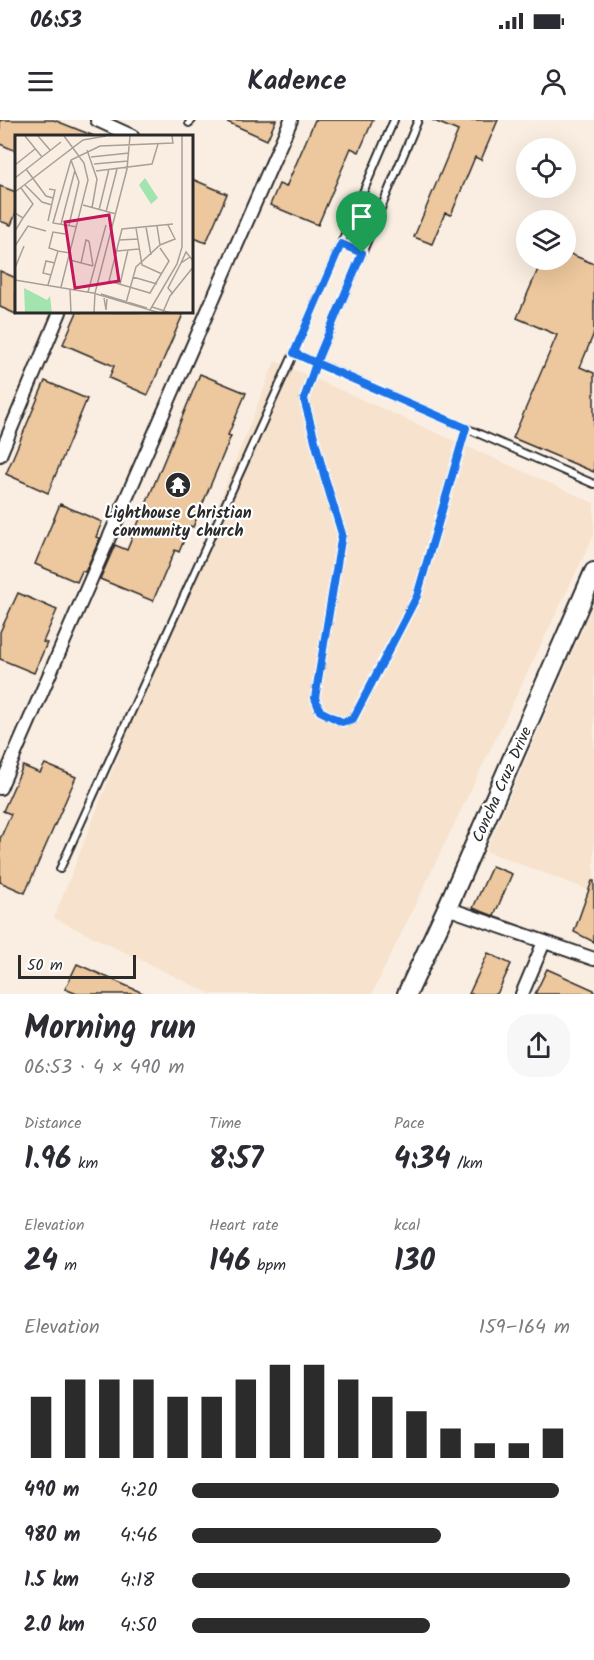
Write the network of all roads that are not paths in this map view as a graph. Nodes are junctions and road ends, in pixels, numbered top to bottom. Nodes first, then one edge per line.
1 (97, 120) edge
2 (291, 120) edge
3 (394, 120) edge
4 (418, 120) edge
5 (130, 135) edge
6 (341, 244) junction
7 (362, 253) junction
8 (59, 314) edge
9 (294, 353) junction
10 (316, 363) junction
11 (466, 428) junction
12 (0, 455) edge
13 (594, 484) edge
14 (593, 577) edge
15 (0, 788) edge
16 (60, 869) dead end
17 (447, 908) junction
18 (544, 942) junction
19 (594, 959) edge
20 (407, 994) edge
21 (522, 994) edge

1 - 5 street
2 - 15 street
3 - 6 lane
4 - 7 lane
6 - 7 lane
6 - 9 lane
7 - 10 lane
8 - 12 street
9 - 10 lane
9 - 16 lane
10 - 11 lane
10 - 11 lane
11 - 13 lane
14 - 17 street, Concha Cruz Drive
17 - 18 street
17 - 20 street, Concha Cruz Drive
18 - 19 street
18 - 21 street

